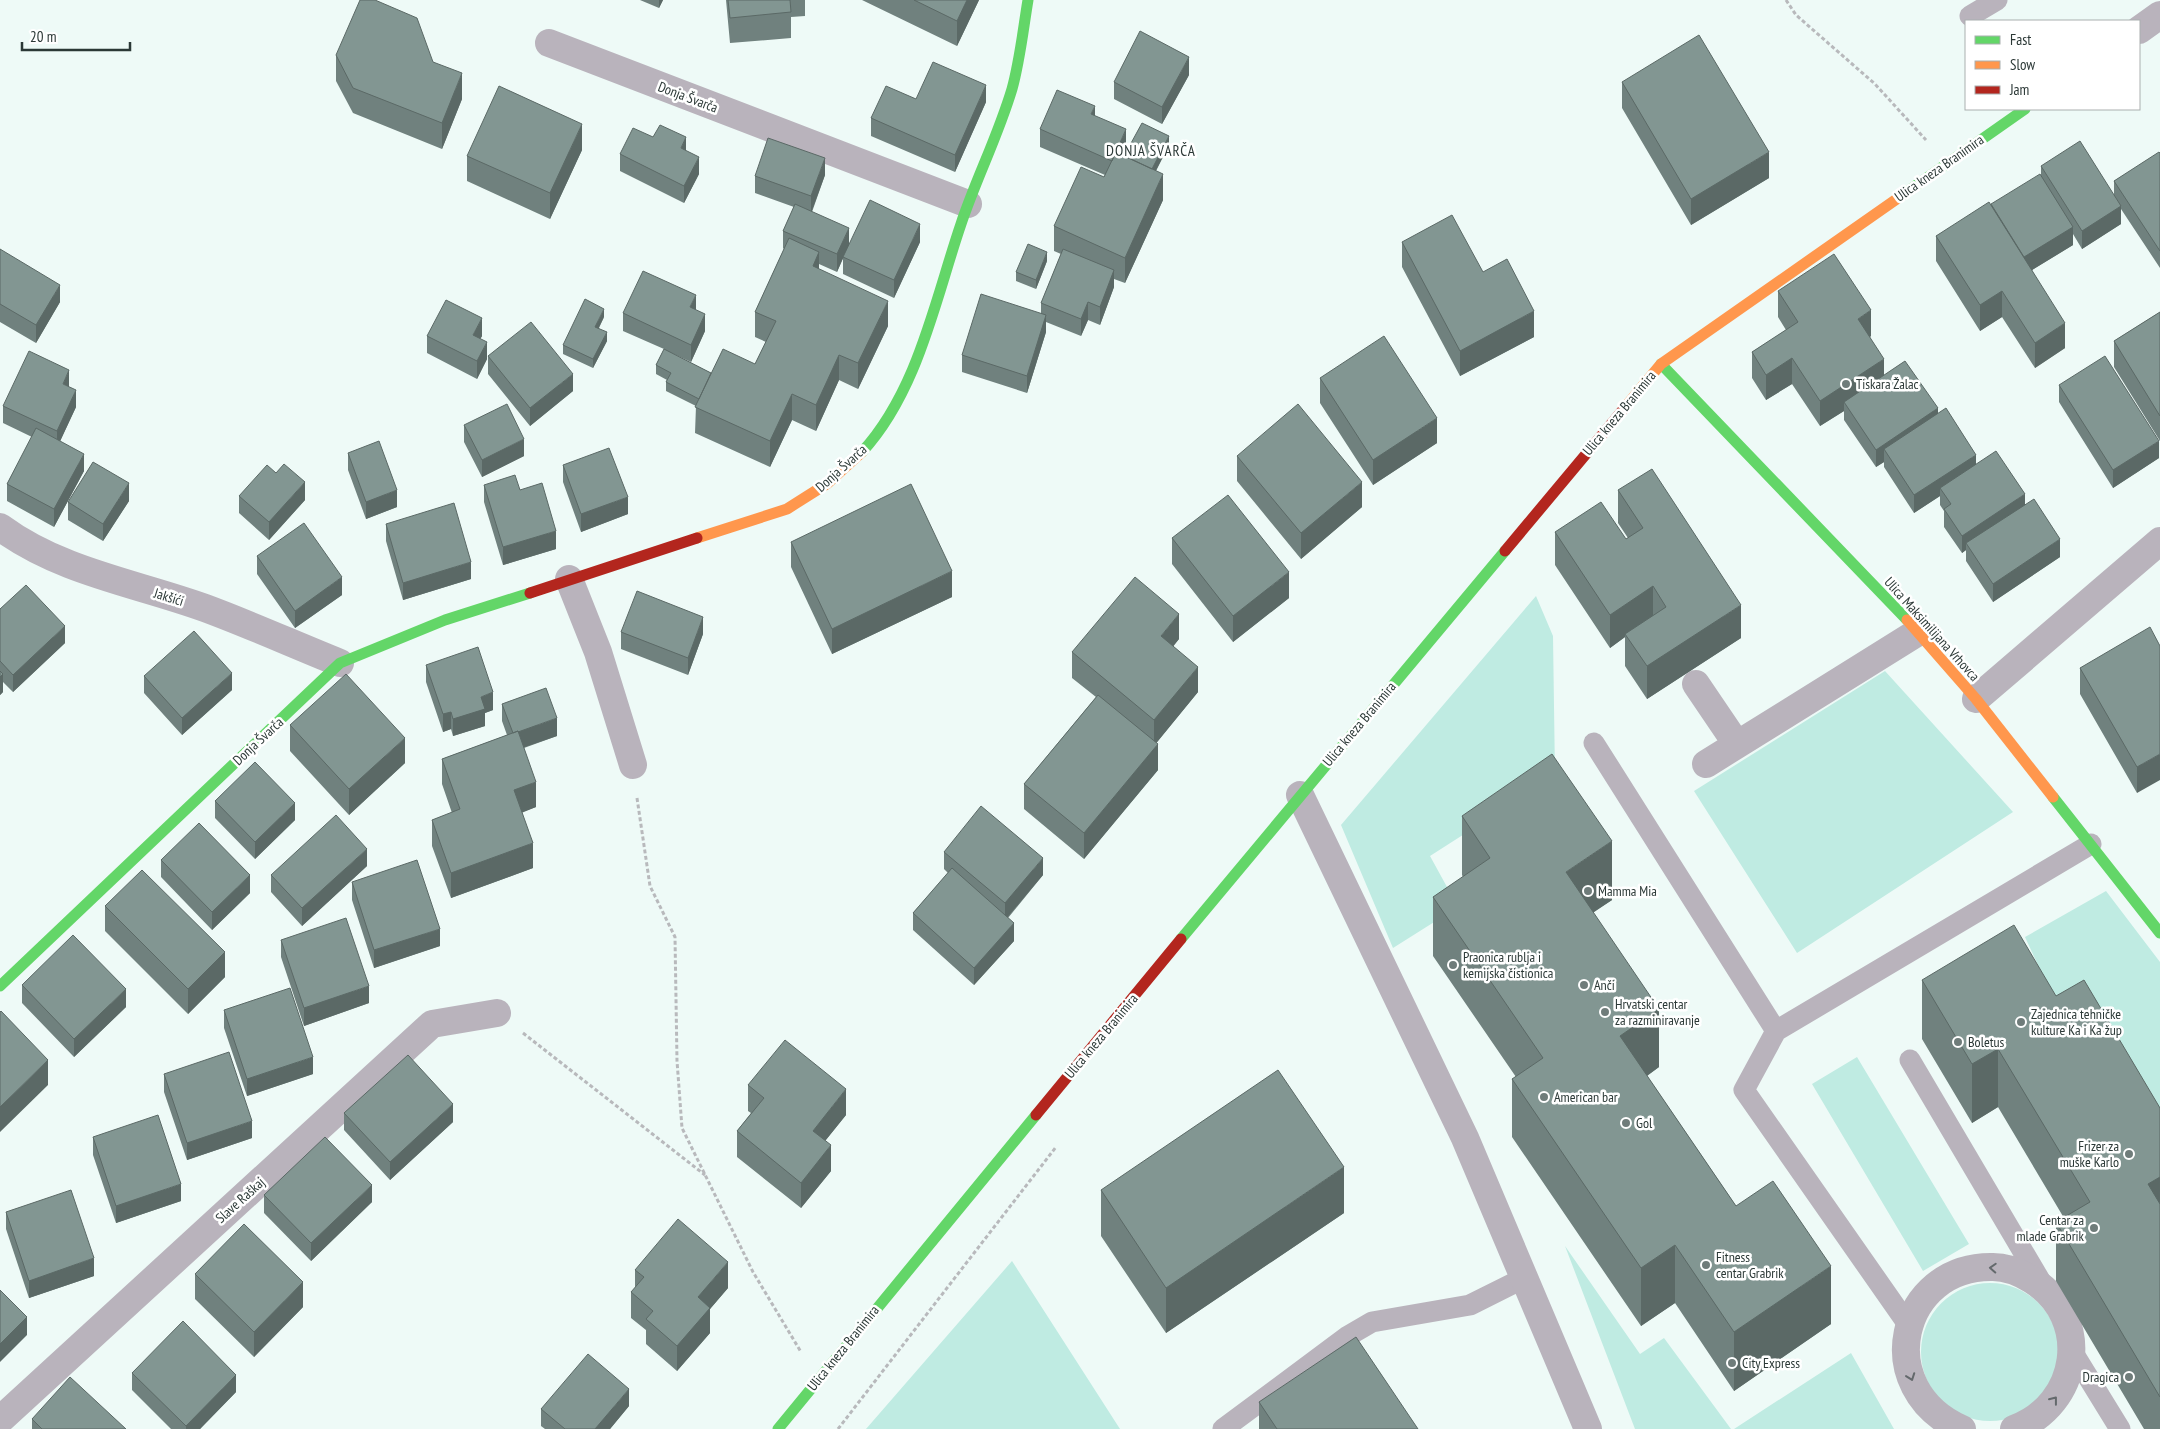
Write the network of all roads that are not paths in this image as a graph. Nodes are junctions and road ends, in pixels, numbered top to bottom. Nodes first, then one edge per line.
1 (1028, 0) edge
2 (1997, 0) edge
3 (2160, 15) edge
4 (1970, 16) dead end
5 (2140, 29) edge
6 (549, 43) dead end
7 (2024, 110) edge
8 (968, 204) junction
9 (1661, 364) junction
10 (0, 527) edge
11 (2160, 541) edge
12 (568, 579) junction
13 (1918, 632) junction
14 (340, 663) junction
15 (1696, 684) dead end
16 (1976, 700) junction
17 (1594, 743) dead end
18 (1736, 743) junction
19 (1706, 764) dead end
20 (633, 765) road end
21 (1300, 795) junction
22 (2091, 844) junction
23 (2160, 932) edge
24 (0, 986) edge
25 (497, 1013) road end
26 (1776, 1031) junction
27 (1910, 1060) dead end
28 (1524, 1278) junction
29 (2044, 1288) junction
30 (1909, 1326) junction
31 (2072, 1350) junction
32 (0, 1420) edge
33 (778, 1429) edge
34 (1223, 1429) edge
35 (1588, 1429) edge
36 (1962, 1429) edge
37 (2014, 1429) edge
38 (2120, 1429) edge

1 - 8 street, Donja Švarča
2 - 4 lane
3 - 5 street
6 - 8 street, Donja Švarča
7 - 9 street, Ulica kneza Branimira
8 - 12 street, Donja Švarča
9 - 13 street, Ulica Maksimilijana Vrhovca
9 - 21 street, Ulica kneza Branimira
10 - 14 street, Jakšići
11 - 16 street
12 - 14 street, Donja Švarča
12 - 20 street
13 - 16 street, Ulica Maksimilijana Vrhovca
13 - 18 street
14 - 24 street, Donja Švarča
15 - 18 street
16 - 22 street, Ulica Maksimilijana Vrhovca
17 - 26 lane
18 - 19 street
21 - 28 street
21 - 33 street, Ulica kneza Branimira
22 - 23 street, Ulica Maksimilijana Vrhovca
22 - 26 lane
25 - 32 street, Slave Raškaj
26 - 30 lane
27 - 29 lane
28 - 34 lane
28 - 35 street
29 -> 30 street
29 - 31 street
30 -> 36 street
37 -> 31 street
31 - 38 lane

